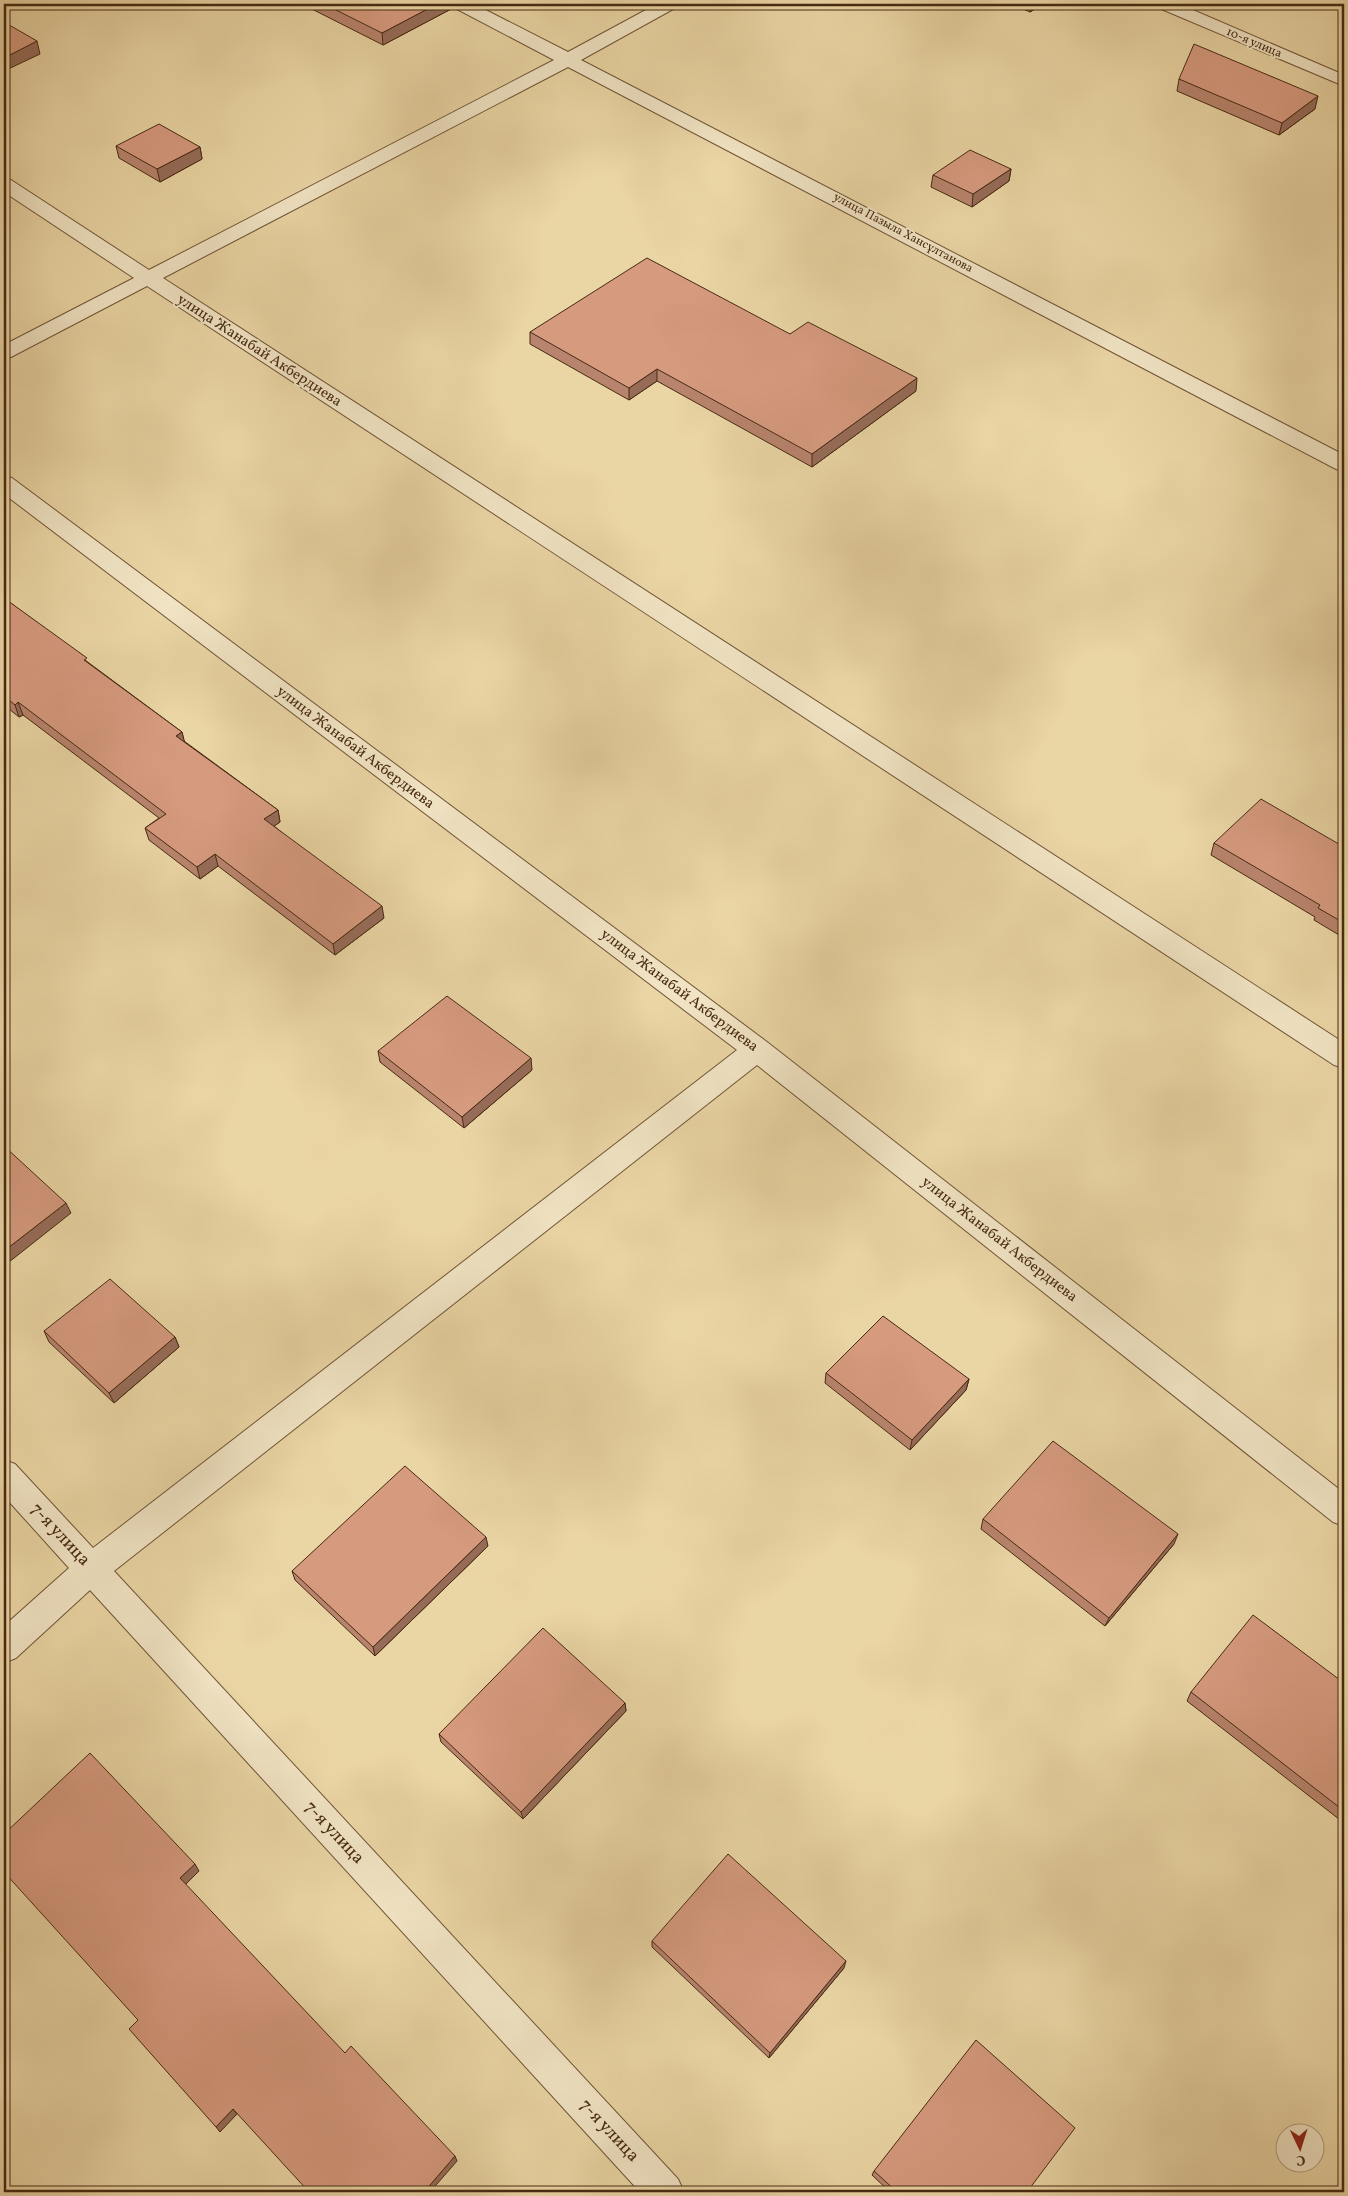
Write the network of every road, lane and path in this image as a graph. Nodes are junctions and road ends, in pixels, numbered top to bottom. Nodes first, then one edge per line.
1 (461, 4) edge
2 (669, 4) edge
3 (1164, 4) edge
4 (569, 59) junction
5 (1344, 81) edge
6 (4, 184) edge
7 (147, 278) junction
8 (4, 353) edge
9 (1344, 464) edge
10 (4, 483) edge
11 (757, 1050) junction
12 (1344, 1057) edge
13 (4, 1474) edge
14 (1344, 1512) edge
15 (91, 1569) junction
16 (4, 1647) edge
17 (665, 2192) edge

1 - 4 street, улица Пазыла Хансұлтанова
2 - 4 street
3 - 5 street, 10-я улица
4 - 7 street
4 - 9 street, улица Пазыла Хансұлтанова
6 - 7 street, улица Жанабай Акбердиева
7 - 8 street
7 - 12 street, улица Жанабай Акбердиева
10 - 11 street, улица Жанабай Акбердиева
11 - 14 street, улица Жанабай Акбердиева
11 - 15 street
13 - 15 street, 7-я улица
15 - 16 street
15 - 17 street, 7-я улица

